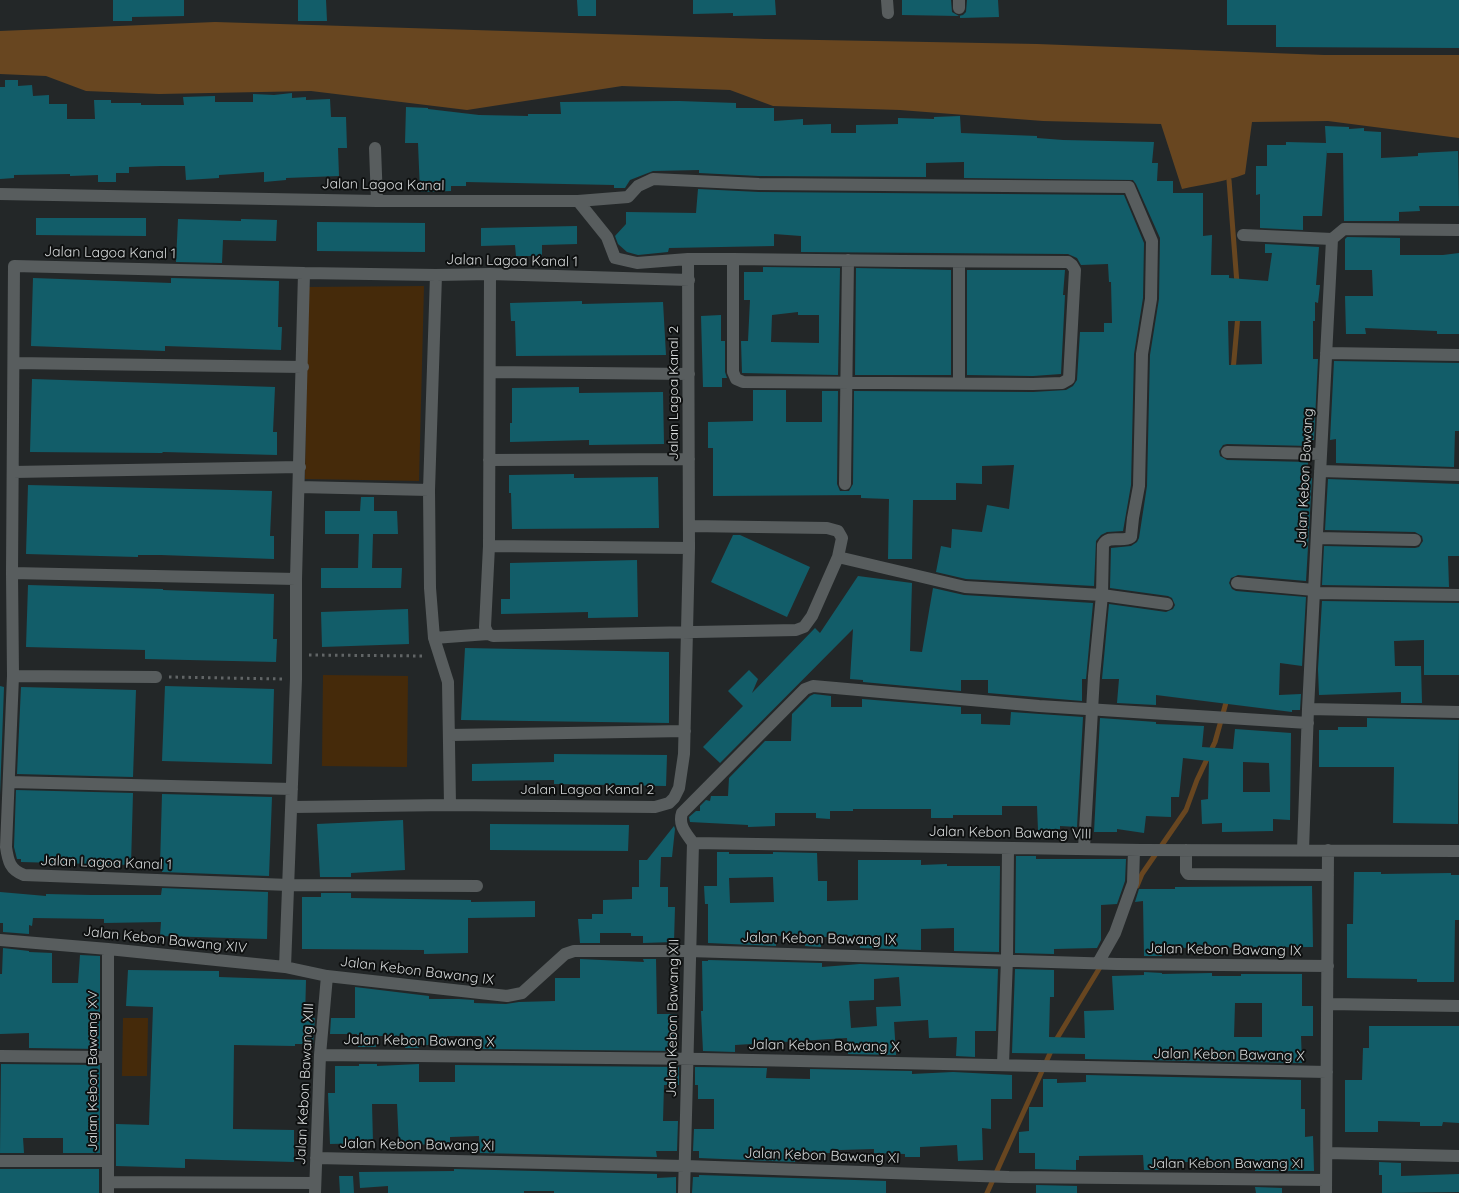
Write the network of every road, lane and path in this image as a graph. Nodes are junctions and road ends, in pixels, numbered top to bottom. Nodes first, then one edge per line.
1 (375, 148) dead end
2 (0, 194) edge
3 (377, 201) junction
4 (578, 201) junction
5 (1459, 230) edge
6 (1243, 235) dead end
7 (1332, 239) junction
8 (688, 259) junction
9 (733, 259) junction
10 (848, 260) junction
11 (959, 262) junction
12 (304, 273) junction
13 (490, 274) junction
14 (436, 275) junction
15 (689, 280) junction
16 (1326, 353) junction
17 (1459, 355) edge
18 (14, 364) junction
19 (303, 367) junction
20 (490, 372) junction
21 (689, 374) junction
22 (845, 383) junction
23 (959, 383) junction
24 (1226, 452) dead end
25 (1321, 454) junction
26 (489, 460) junction
27 (689, 460) junction
28 (300, 467) junction
29 (1320, 471) junction
30 (13, 472) junction
31 (1459, 475) edge
32 (844, 484) dead end
33 (299, 487) junction
34 (429, 490) junction
35 (690, 526) junction
36 (1317, 538) junction
37 (1415, 540) dead end
38 (489, 546) junction
39 (689, 548) junction
40 (838, 557) junction
41 (12, 573) junction
42 (296, 578) junction
43 (1237, 583) dead end
44 (1314, 591) junction
45 (1102, 595) junction
46 (1459, 595) edge
47 (1167, 604) dead end
48 (686, 632) junction
49 (488, 634) junction
50 (434, 638) junction
51 (296, 654) junction
52 (441, 656) junction
53 (13, 676) junction
54 (156, 677) joint
55 (296, 679) junction
56 (1092, 708) junction
57 (1308, 709) junction
58 (1459, 712) edge
59 (1308, 722) junction
60 (685, 732) junction
61 (450, 735) junction
62 (9, 782) junction
63 (292, 789) junction
64 (450, 805) junction
65 (292, 808) junction
66 (693, 843) junction
67 (1008, 848) junction
68 (1084, 848) junction
69 (1138, 850) junction
70 (1181, 850) junction
71 (1304, 850) junction
72 (1328, 850) junction
73 (1459, 851) edge
74 (1328, 875) junction
75 (289, 885) junction
76 (477, 886) dead end
77 (0, 940) edge
78 (108, 949) junction
79 (689, 951) junction
80 (1008, 959) junction
81 (1099, 963) junction
82 (1328, 966) junction
83 (285, 967) junction
84 (327, 976) junction
85 (1328, 1004) junction
86 (1459, 1006) edge
87 (320, 1055) junction
88 (0, 1056) edge
89 (107, 1057) junction
90 (686, 1059) junction
91 (1003, 1064) junction
92 (1327, 1072) junction
93 (1327, 1153) junction
94 (1459, 1156) edge
95 (316, 1158) junction
96 (108, 1160) junction
97 (0, 1161) edge
98 (685, 1166) junction
99 (1326, 1180) junction
100 (108, 1188) edge
101 (315, 1188) edge
102 (684, 1193) edge
103 (1326, 1193) edge

1 - 3 street
2 - 3 street, Jalan Lagoa Kanal
3 - 4 street, Jalan Lagoa Kanal
4 - 8 street
4 - 45 street, Jalan Lagoa Kanal
5 - 7 street
6 - 7 street
7 - 16 street, Jalan Kebon Bawang
8 - 9 street
8 - 15 street, Jalan Lagoa Kanal 2
9 - 10 street
9 - 22 street
10 - 11 street
10 - 22 street
11 - 23 street
11 - 23 street
12 - 14 street, Jalan Lagoa Kanal 1
12 - 18 street, Jalan Lagoa Kanal 1
12 - 19 street
13 - 14 street, Jalan Lagoa Kanal 1
13 - 15 street, Jalan Lagoa Kanal 1
13 - 20 street
14 - 34 street
15 - 21 street, Jalan Lagoa Kanal 2
16 - 17 street
16 - 25 street, Jalan Kebon Bawang
18 - 19 street
18 - 30 street, Jalan Lagoa Kanal 1
19 - 28 street
20 - 21 street
20 - 26 street
21 - 27 street, Jalan Lagoa Kanal 2
22 - 23 street
22 - 32 street
24 - 25 street
25 - 29 street, Jalan Kebon Bawang
26 - 27 street
26 - 38 street
27 - 35 street, Jalan Lagoa Kanal 2
28 - 30 street
28 - 33 street
29 - 31 street
29 - 36 street, Jalan Kebon Bawang
30 - 41 street, Jalan Lagoa Kanal 1
33 - 34 street
33 - 42 street
34 - 50 street
35 - 39 street, Jalan Lagoa Kanal 2
35 - 40 street
36 - 37 street
36 - 44 street, Jalan Kebon Bawang
38 - 39 street
38 - 49 street
39 - 48 street, Jalan Lagoa Kanal 2
40 - 45 street
40 - 48 street
41 - 42 street
41 - 53 street, Jalan Lagoa Kanal 1
42 - 51 street
43 - 44 street
44 - 46 street
44 - 57 street, Jalan Kebon Bawang
45 - 47 street
45 - 56 street
48 - 49 street
48 - 60 street, Jalan Lagoa Kanal 2
49 - 50 street
50 - 52 street
51 - 52 path
51 - 55 street
52 - 61 street
53 - 54 street
53 - 62 street, Jalan Lagoa Kanal 1
54 - 55 path
55 - 63 street
56 - 59 street
56 - 66 street
56 - 68 street
57 - 58 street
57 - 59 street, Jalan Kebon Bawang
59 - 71 street, Jalan Kebon Bawang
60 - 61 street
60 - 64 street, Jalan Lagoa Kanal 2
61 - 64 street
62 - 63 street
62 - 75 street, Jalan Lagoa Kanal 1
63 - 65 street
64 - 65 street, Jalan Lagoa Kanal 2
65 - 75 street
66 - 67 street, Jalan Kebon Bawang VIII
66 - 79 street, Jalan Kebon Bawang XII
67 - 68 street, Jalan Kebon Bawang VIII
67 - 80 street
68 - 69 street, Jalan Kebon Bawang VIII
69 - 70 street, Jalan Kebon Bawang VIII
69 - 81 street
70 - 71 street, Jalan Kebon Bawang VIII
70 - 74 street
71 - 72 street, Jalan Kebon Bawang VIII
72 - 73 street, Jalan Kebon Bawang VIII
72 - 74 street
74 - 82 street
75 - 76 street, Jalan Lagoa Kanal 1
75 - 83 street
77 - 78 street, Jalan Kebon Bawang XIV
78 - 83 street, Jalan Kebon Bawang XIV
78 - 89 street, Jalan Kebon Bawang XV
79 - 80 street, Jalan Kebon Bawang IX
79 - 84 street, Jalan Kebon Bawang IX
79 - 90 street, Jalan Kebon Bawang XII
80 - 81 street, Jalan Kebon Bawang IX
80 - 91 street
81 - 82 street, Jalan Kebon Bawang IX
82 - 85 street
83 - 84 street, Jalan Kebon Bawang XIV
84 - 87 street, Jalan Kebon Bawang XIII
85 - 86 street
85 - 92 street
87 - 90 street, Jalan Kebon Bawang X
87 - 95 street, Jalan Kebon Bawang XIII
88 - 89 street
89 - 96 street, Jalan Kebon Bawang XV
90 - 91 street, Jalan Kebon Bawang X
90 - 98 street, Jalan Kebon Bawang XII
91 - 92 street, Jalan Kebon Bawang X
92 - 93 street
93 - 94 street
93 - 99 street
95 - 98 street, Jalan Kebon Bawang XI
95 - 101 street, Jalan Kebon Bawang XIII
96 - 97 street
96 - 100 street, Jalan Kebon Bawang XV
98 - 99 street, Jalan Kebon Bawang XI
98 - 102 street, Jalan Kebon Bawang XII
99 - 103 street
100 - 101 street

